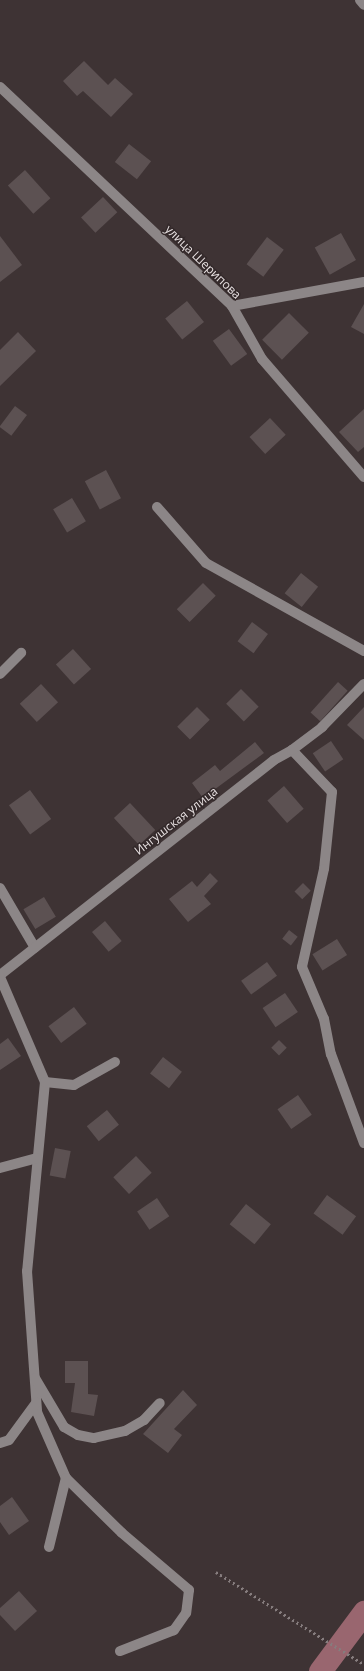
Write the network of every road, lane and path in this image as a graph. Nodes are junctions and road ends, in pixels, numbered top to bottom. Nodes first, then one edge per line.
1 (360, 0) edge
2 (364, 4) edge
3 (0, 87) edge
4 (364, 282) edge
5 (232, 306) junction
6 (364, 477) edge
7 (157, 506) dead end
8 (364, 651) edge
9 (21, 653) dead end
10 (0, 674) edge
11 (364, 684) edge
12 (292, 750) junction
13 (0, 888) edge
14 (36, 948) junction
15 (0, 976) edge
16 (115, 1062) dead end
17 (45, 1082) junction
18 (364, 1143) edge
19 (37, 1158) junction
20 (0, 1168) edge
21 (33, 1374) junction
22 (36, 1403) junction
23 (160, 1403) dead end
24 (0, 1443) edge
25 (66, 1478) junction
26 (49, 1548) dead end
27 (216, 1572) dead end
28 (120, 1651) dead end
29 (364, 1664) edge

1 - 2 street
3 - 5 street, улица Шерипова
4 - 5 street
5 - 6 street, улица Шерипова
7 - 8 street
9 - 10 street
11 - 12 street, Ингушская улица
12 - 14 street, Ингушская улица
12 - 18 street
13 - 14 street
14 - 15 street, Ингушская улица
15 - 17 street
16 - 17 street
17 - 19 street
19 - 20 street
19 - 21 street
21 - 22 street
21 - 23 street
22 - 24 street
22 - 25 street
25 - 26 street
25 - 28 street
27 - 29 path

